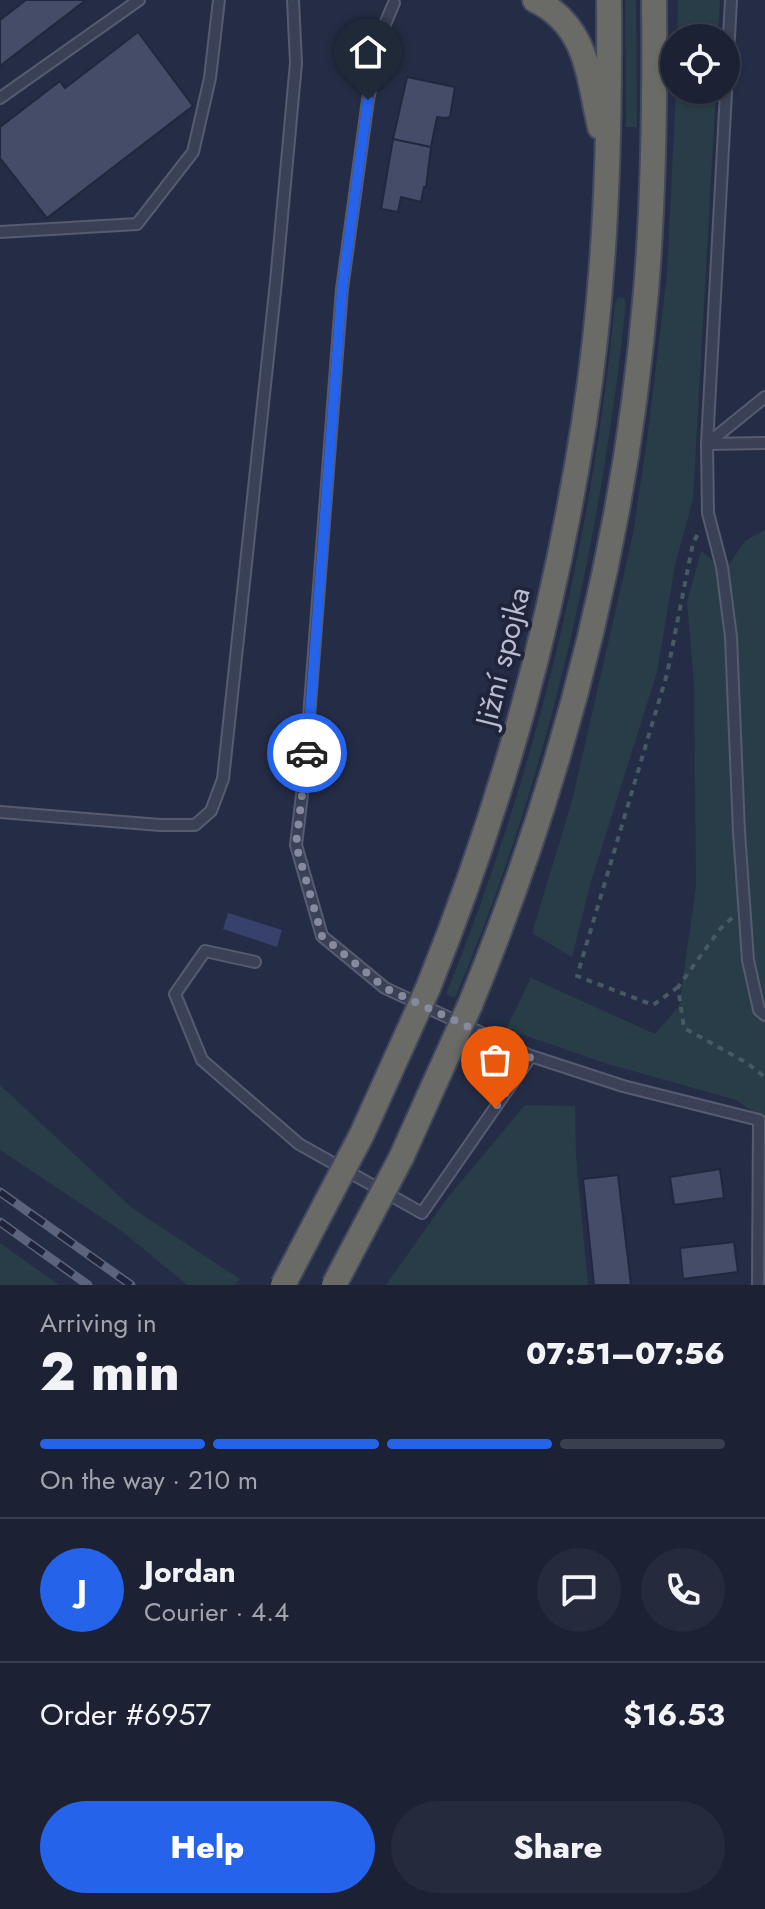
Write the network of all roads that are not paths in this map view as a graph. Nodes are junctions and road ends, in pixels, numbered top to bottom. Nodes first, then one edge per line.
1 (139, 0) edge
2 (219, 0) edge
3 (293, 0) edge
4 (535, 0) edge
5 (609, 0) edge
6 (654, 0) edge
7 (731, 0) edge
8 (394, 3) dead end
9 (559, 10) edge
10 (0, 98) edge
11 (608, 159) junction
12 (0, 232) edge
13 (765, 397) edge
14 (765, 443) edge
15 (707, 444) junction
16 (0, 812) edge
17 (255, 962) dead end
18 (765, 1015) edge
19 (531, 1056) junction
20 (283, 1285) edge
21 (334, 1285) edge
22 (758, 1285) edge

1 - 10 lane
2 - 12 lane
3 - 16 lane
4 - 9 highway
5 - 11 highway, Jižní spojka
6 - 21 highway, bridge
7 - 15 lane
8 - 19 lane
9 - 11 highway
11 - 20 highway, Jižní spojka, bridge
13 - 15 lane
14 - 15 lane
15 - 18 lane
17 - 19 lane
19 - 22 lane

